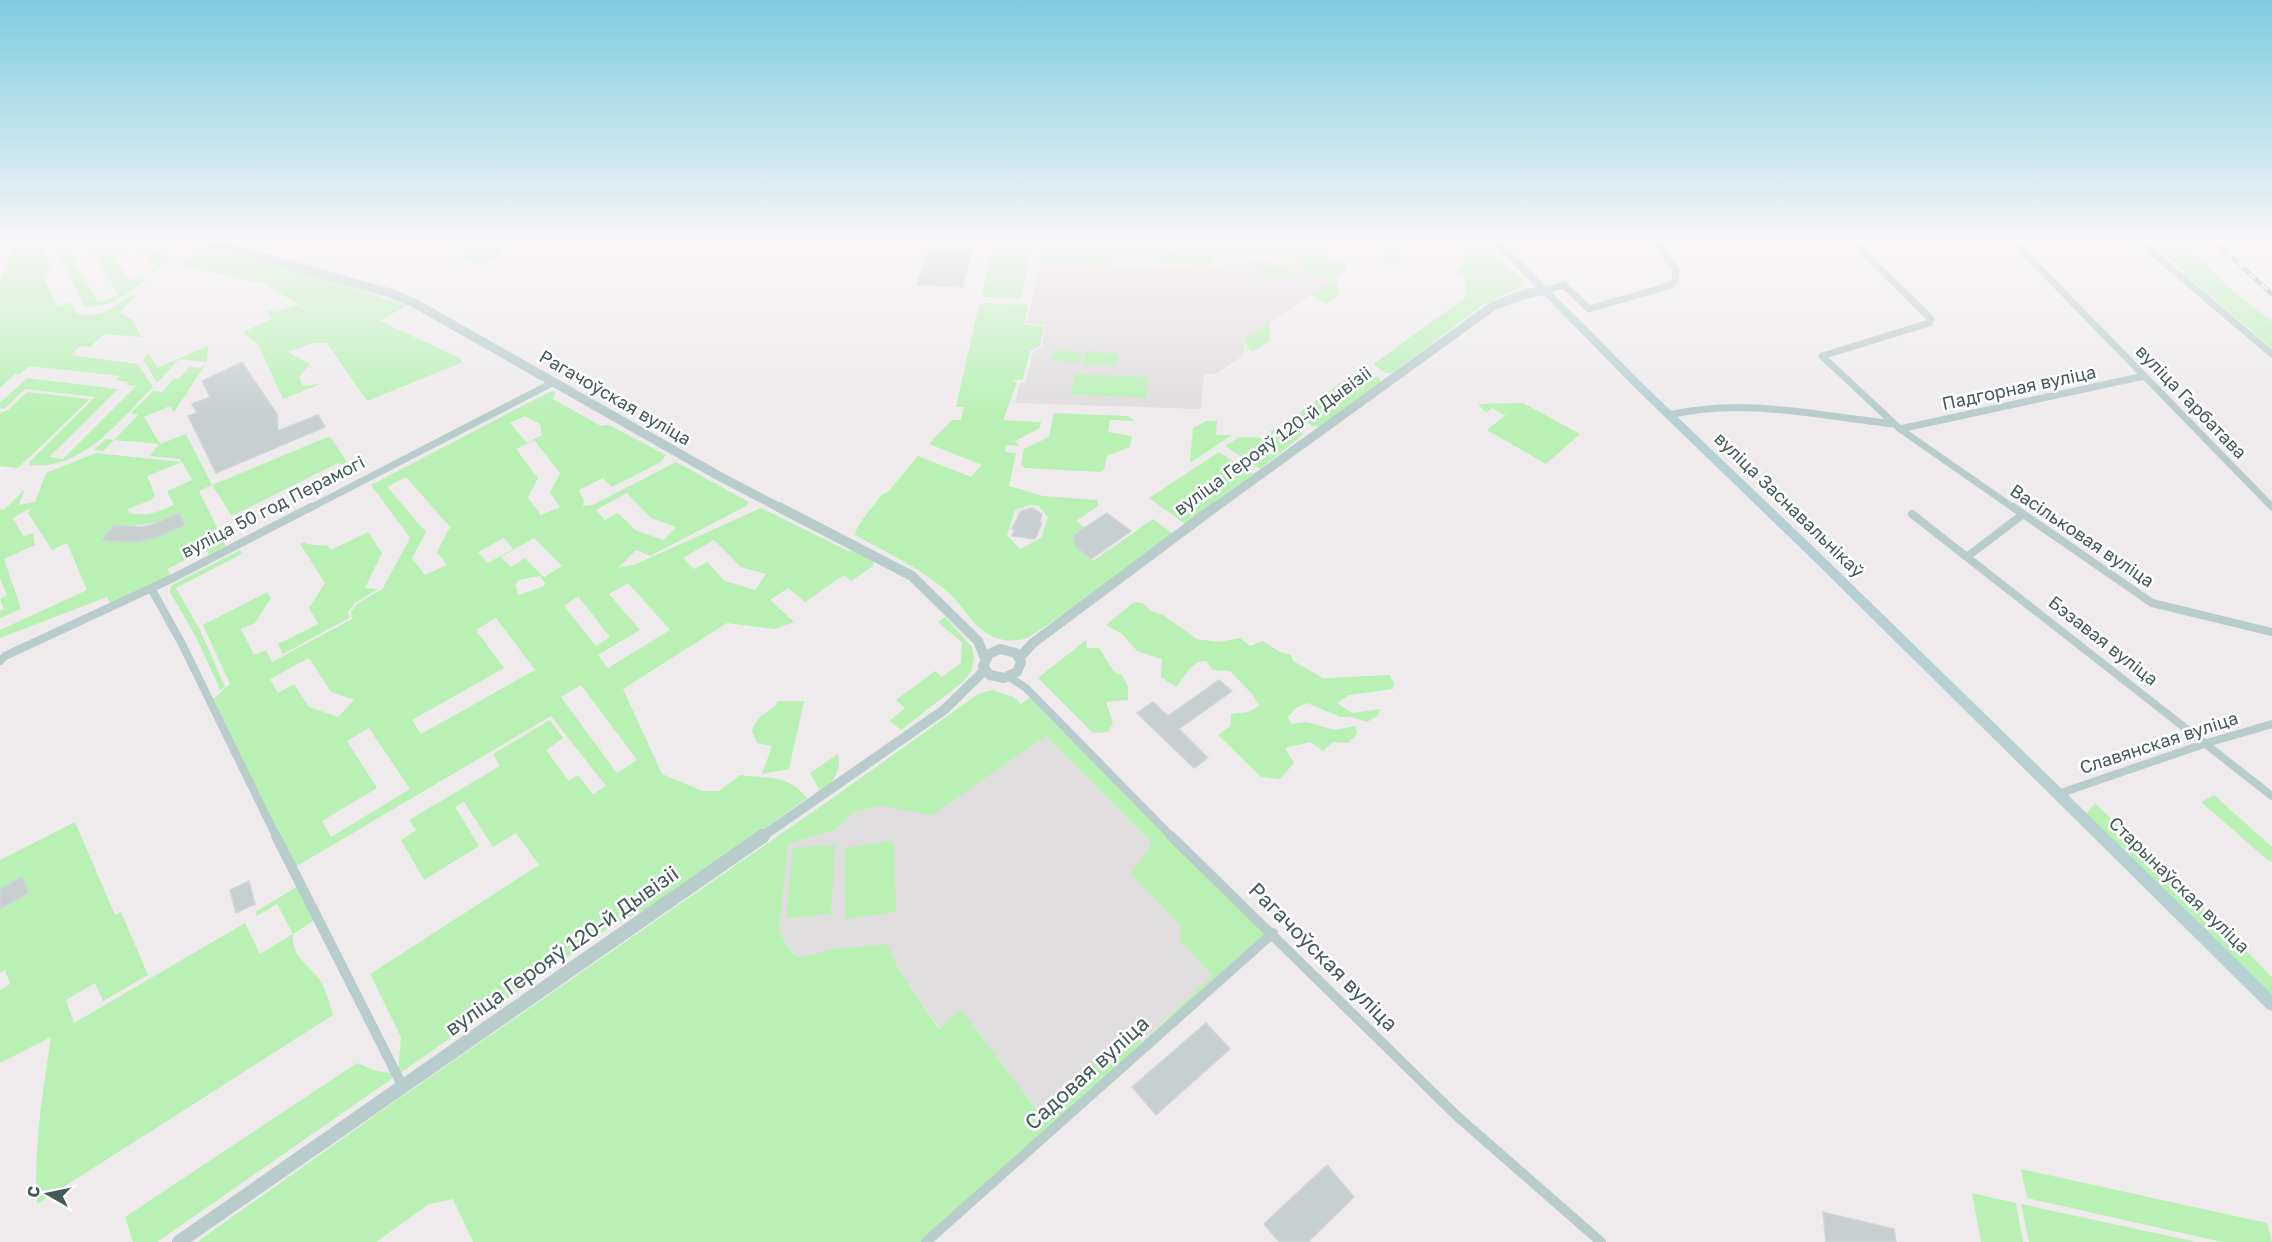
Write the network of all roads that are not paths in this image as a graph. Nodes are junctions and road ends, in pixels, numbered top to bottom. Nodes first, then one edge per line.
1 (406, 299) edge
2 (1513, 299) edge
3 (1555, 299) edge
4 (1579, 299) edge
5 (1623, 299) edge
6 (1911, 299) edge
7 (2069, 299) edge
8 (2207, 299) edge
9 (2272, 354) edge
10 (2144, 376) junction
11 (554, 382) junction
12 (1669, 415) junction
13 (1897, 426) junction
14 (2272, 507) edge
15 (1912, 514) dead end
16 (2022, 515) junction
17 (1968, 556) junction
18 (151, 588) junction
19 (2272, 632) edge
20 (978, 641) junction
21 (1013, 656) junction
22 (2, 657) edge
23 (988, 668) junction
24 (1009, 677) junction
25 (1026, 688) junction
26 (2272, 724) edge
27 (2207, 743) junction
28 (2058, 794) junction
29 (2272, 796) edge
30 (1273, 933) junction
31 (2272, 1004) edge
32 (404, 1086) junction
33 (179, 1242) edge
34 (926, 1242) edge
35 (1601, 1242) edge

1 - 11 street, Рагачоўская вуліца
2 - 21 street, вуліца Герояў 120-й Дывізіі
3 - 12 main road, вуліца Заснавальнікаў
4 - 5 street
6 - 13 street, Васільковая вуліца
7 - 10 street, вуліца Гарбатава
8 - 9 street
10 - 13 street, Падгорная вуліца
10 - 14 street, вуліца Гарбатава
11 - 18 street, вуліца 50 год Перамогі
11 - 20 street, Рагачоўская вуліца
12 - 13 street, Васільковая вуліца
12 - 28 main road, вуліца Заснавальнікаў
13 - 16 street, Васільковая вуліца
15 - 17 street, Бэзавая вуліца
16 - 17 street
16 - 19 street, Васільковая вуліца
17 - 27 street, Бэзавая вуліца
18 - 22 street, вуліца 50 год Перамогі
18 - 32 street
20 - 21 street, Рагачоўская вуліца
20 - 23 street, Рагачоўская вуліца
21 - 23 street, вуліца Герояў 120-й Дывізіі
21 - 24 street
21 - 25 street, Рагачоўская вуліца
23 - 24 street
23 - 32 street, вуліца Герояў 120-й Дывізіі
24 - 25 street, Рагачоўская вуліца
25 - 30 street, Рагачоўская вуліца
26 - 27 street, Славянская вуліца
27 - 28 street, Славянская вуліца
27 - 29 street, Бэзавая вуліца
28 - 31 main road, Старынаўская вуліца
30 - 34 street, Садовая вуліца
30 - 35 street, Рагачоўская вуліца
32 - 33 street, вуліца Герояў 120-й Дывізіі

